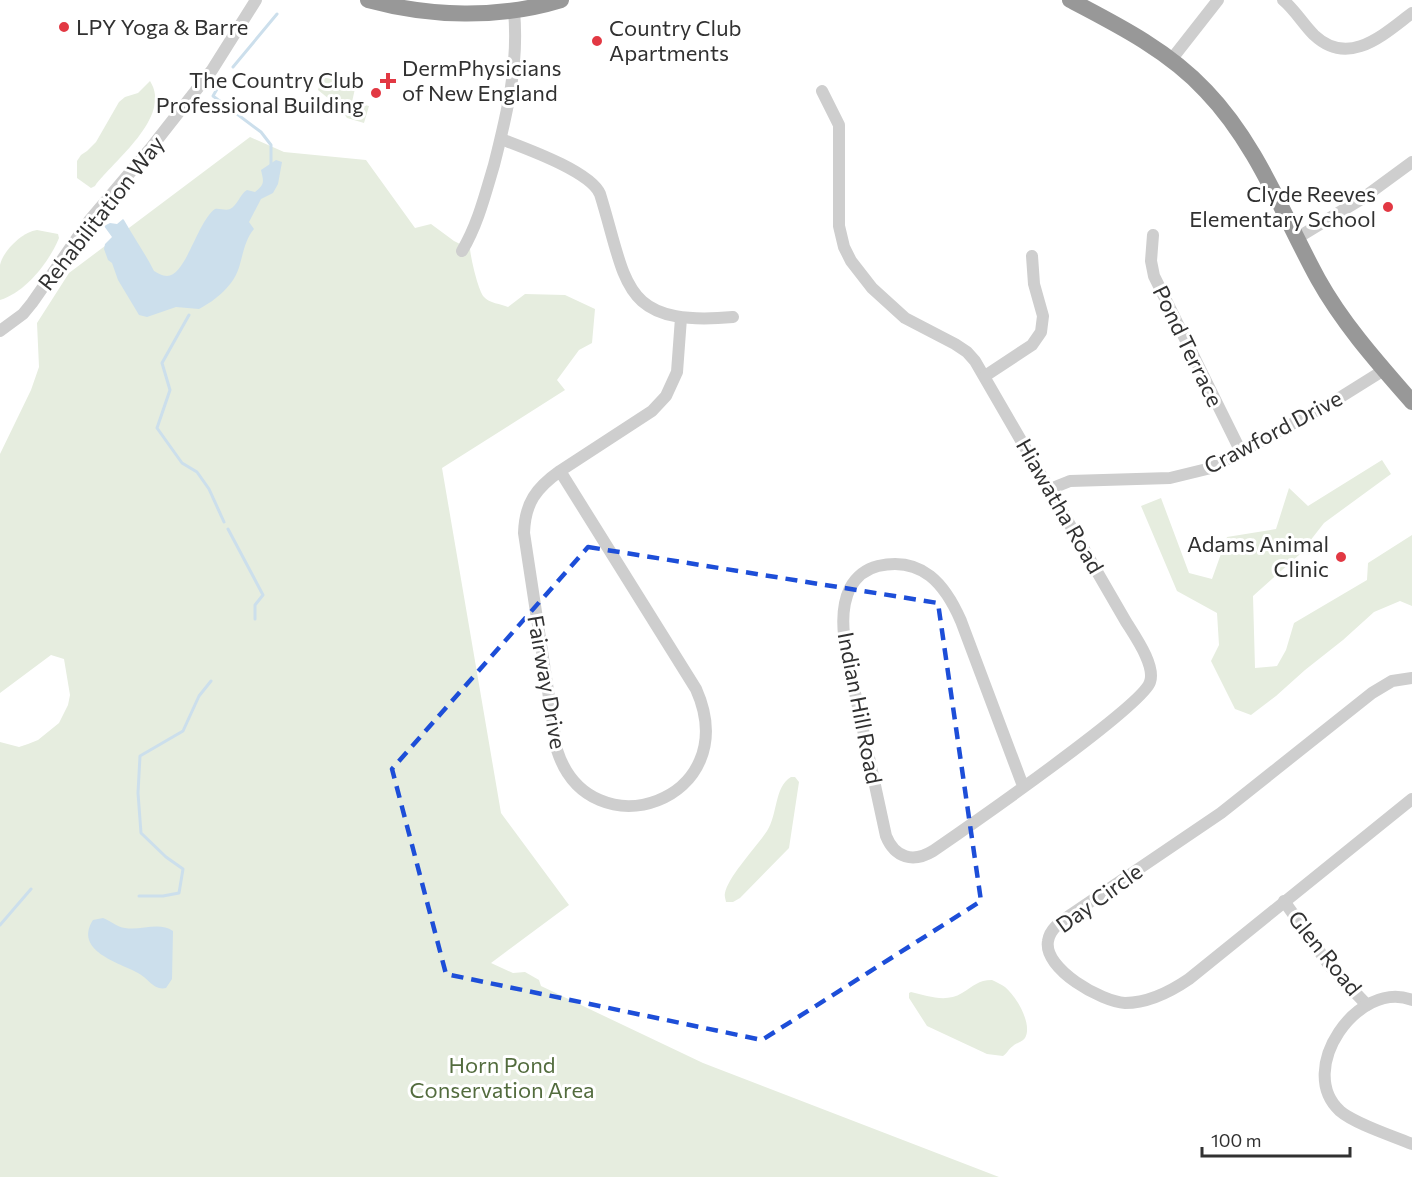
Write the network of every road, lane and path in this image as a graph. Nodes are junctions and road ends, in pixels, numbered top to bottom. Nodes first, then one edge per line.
1 (256, 0) edge
2 (368, 0) edge
3 (561, 0) edge
4 (1070, 0) edge
5 (1218, 0) edge
6 (1283, 0) edge
7 (512, 4) edge
8 (1412, 13) edge
9 (1171, 60) junction
10 (822, 91) dead end
11 (501, 139) junction
12 (1412, 162) edge
13 (1153, 235) dead end
14 (1297, 238) junction
15 (462, 251) dead end
16 (1032, 256) dead end
17 (733, 317) dead end
18 (681, 318) junction
19 (0, 331) edge
20 (1384, 370) junction
21 (985, 376) junction
22 (1412, 402) edge
23 (1242, 452) junction
24 (560, 471) junction
25 (1050, 489) junction
26 (1412, 678) edge
27 (1023, 786) junction
28 (1412, 799) edge
29 (904, 857) joint
30 (1284, 901) junction
31 (1412, 1000) edge
32 (1367, 1005) junction
33 (1412, 1144) edge

1 - 19 street, Rehabilitation Way
2 - 7 highway
3 - 7 highway
4 - 9 highway
5 - 9 street
6 - 8 street
7 - 11 street
9 - 14 highway
10 - 21 street, Hiawatha Road
11 - 15 street
11 - 18 street
12 - 14 street
13 - 23 street, Pond Terrace
14 - 20 highway
16 - 21 street
17 - 18 street
18 - 24 street, Fairway Drive
20 - 22 highway
20 - 23 street, Crawford Drive
21 - 25 street, Hiawatha Road
23 - 25 street, Crawford Drive
24 - 24 street, Fairway Drive
25 - 27 street, Hiawatha Road
26 - 30 street, Day Circle
27 - 29 street, Hiawatha Road
27 - 29 street, Indian Hill Road
28 - 30 street, Day Circle
30 - 32 street, Glen Road
31 - 32 street
32 - 33 street

